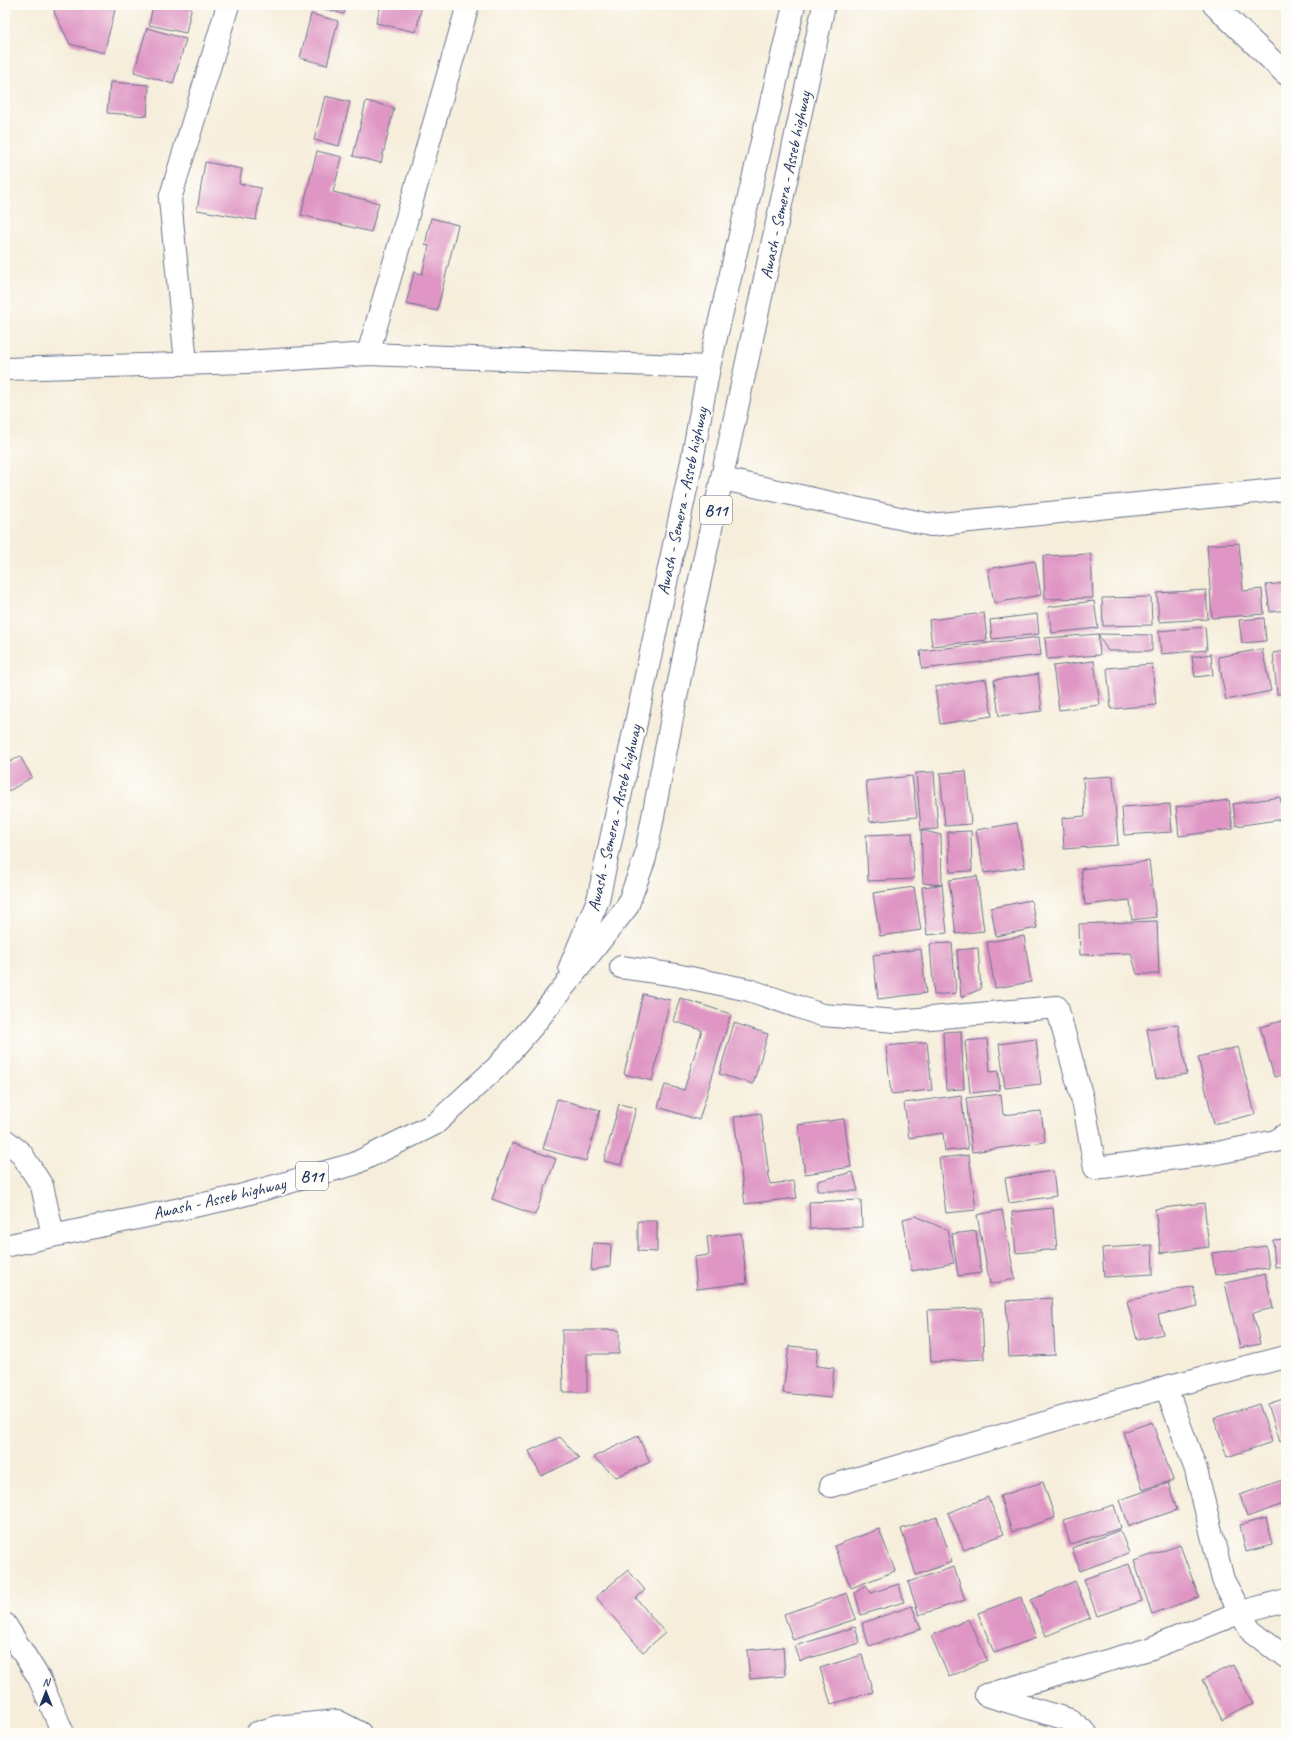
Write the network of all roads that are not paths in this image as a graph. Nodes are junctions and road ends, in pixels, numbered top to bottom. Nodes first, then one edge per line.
1 (228, 5) edge
2 (468, 5) edge
3 (794, 5) edge
4 (824, 5) edge
5 (1214, 5) edge
6 (1286, 74) edge
7 (368, 354) junction
8 (186, 363) junction
9 (709, 367) junction
10 (5, 369) edge
11 (723, 479) junction
12 (1286, 489) edge
13 (621, 967) dead end
14 (559, 992) junction
15 (1286, 1134) edge
16 (5, 1140) edge
17 (53, 1235) junction
18 (5, 1246) edge
19 (1286, 1357) edge
20 (1166, 1387) junction
21 (831, 1486) dead end
22 (1286, 1600) edge
23 (1241, 1612) junction
24 (5, 1624) edge
25 (1286, 1658) edge
26 (63, 1733) edge
27 (257, 1733) edge
28 (360, 1733) edge
29 (1086, 1733) edge

1 - 8 main road
2 - 7 main road
3 - 9 main road, Awash - Semera - Asseb highway / B11
4 - 11 main road, Awash - Semera - Asseb highway / B11
5 - 6 main road
7 - 8 main road
7 - 9 main road
8 - 10 main road
9 - 14 main road, Awash - Semera - Asseb highway / B11
11 - 12 main road
11 - 14 main road, Awash - Semera - Asseb highway / B11
13 - 15 main road
14 - 17 main road, Awash - Asseb highway / B11
16 - 17 main road
17 - 18 main road, Awash - Asseb highway / B11
19 - 20 main road
20 - 21 main road
20 - 23 main road
22 - 23 main road
23 - 25 main road
23 - 29 main road
24 - 26 main road
27 - 28 main road

